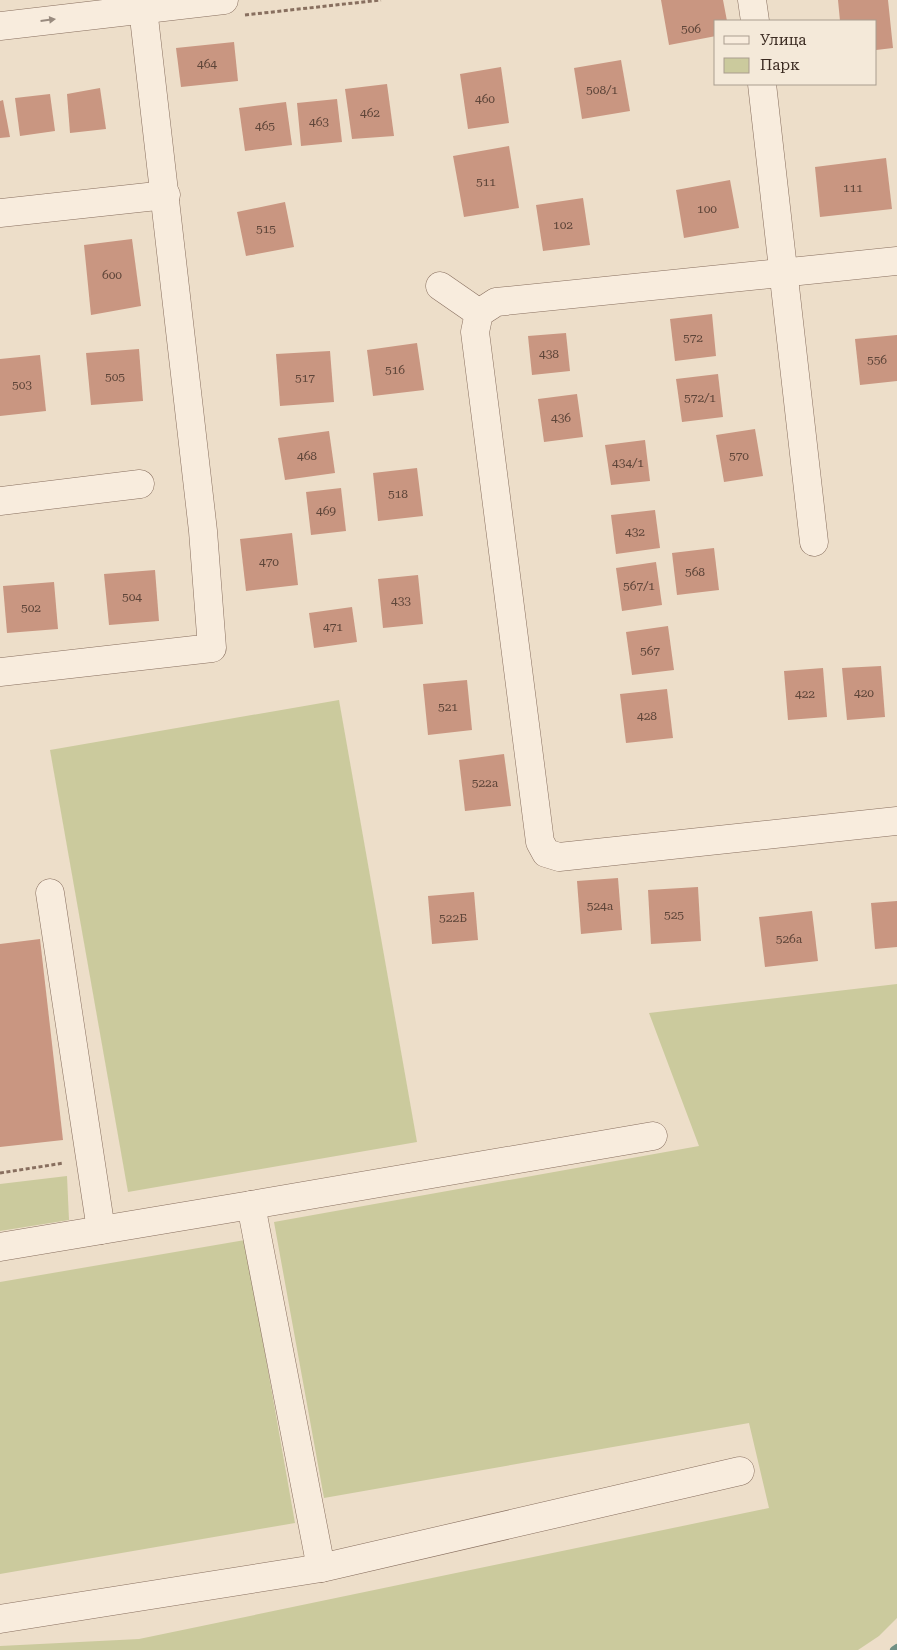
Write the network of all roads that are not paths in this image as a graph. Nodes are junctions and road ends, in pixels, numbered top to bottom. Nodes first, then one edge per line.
1 (224, 0) edge
2 (752, 0) edge
3 (143, 4) edge
4 (755, 20) edge
5 (0, 26) edge
6 (762, 85) edge
7 (166, 195) junction
8 (0, 213) edge
9 (897, 260) edge
10 (783, 273) junction
11 (440, 286) dead end
12 (479, 313) junction
13 (140, 484) dead end
14 (0, 501) edge
15 (814, 542) dead end
16 (0, 672) edge
17 (897, 820) edge
18 (50, 893) dead end
19 (653, 1136) dead end
20 (251, 1205) junction
21 (101, 1230) junction
22 (0, 1247) edge
23 (740, 1471) dead end
24 (321, 1568) junction
25 (0, 1619) edge

1 - 3 street
2 - 4 street
5 -> 3 street
3 - 7 street
6 - 10 street
7 - 8 street
7 - 16 street
9 - 10 street
10 - 12 street
10 - 15 street
11 - 12 street
12 - 17 street
13 - 14 street
18 - 21 street
19 - 20 street
20 - 21 street
20 - 24 street
21 - 22 street
23 - 24 street
24 - 25 street

